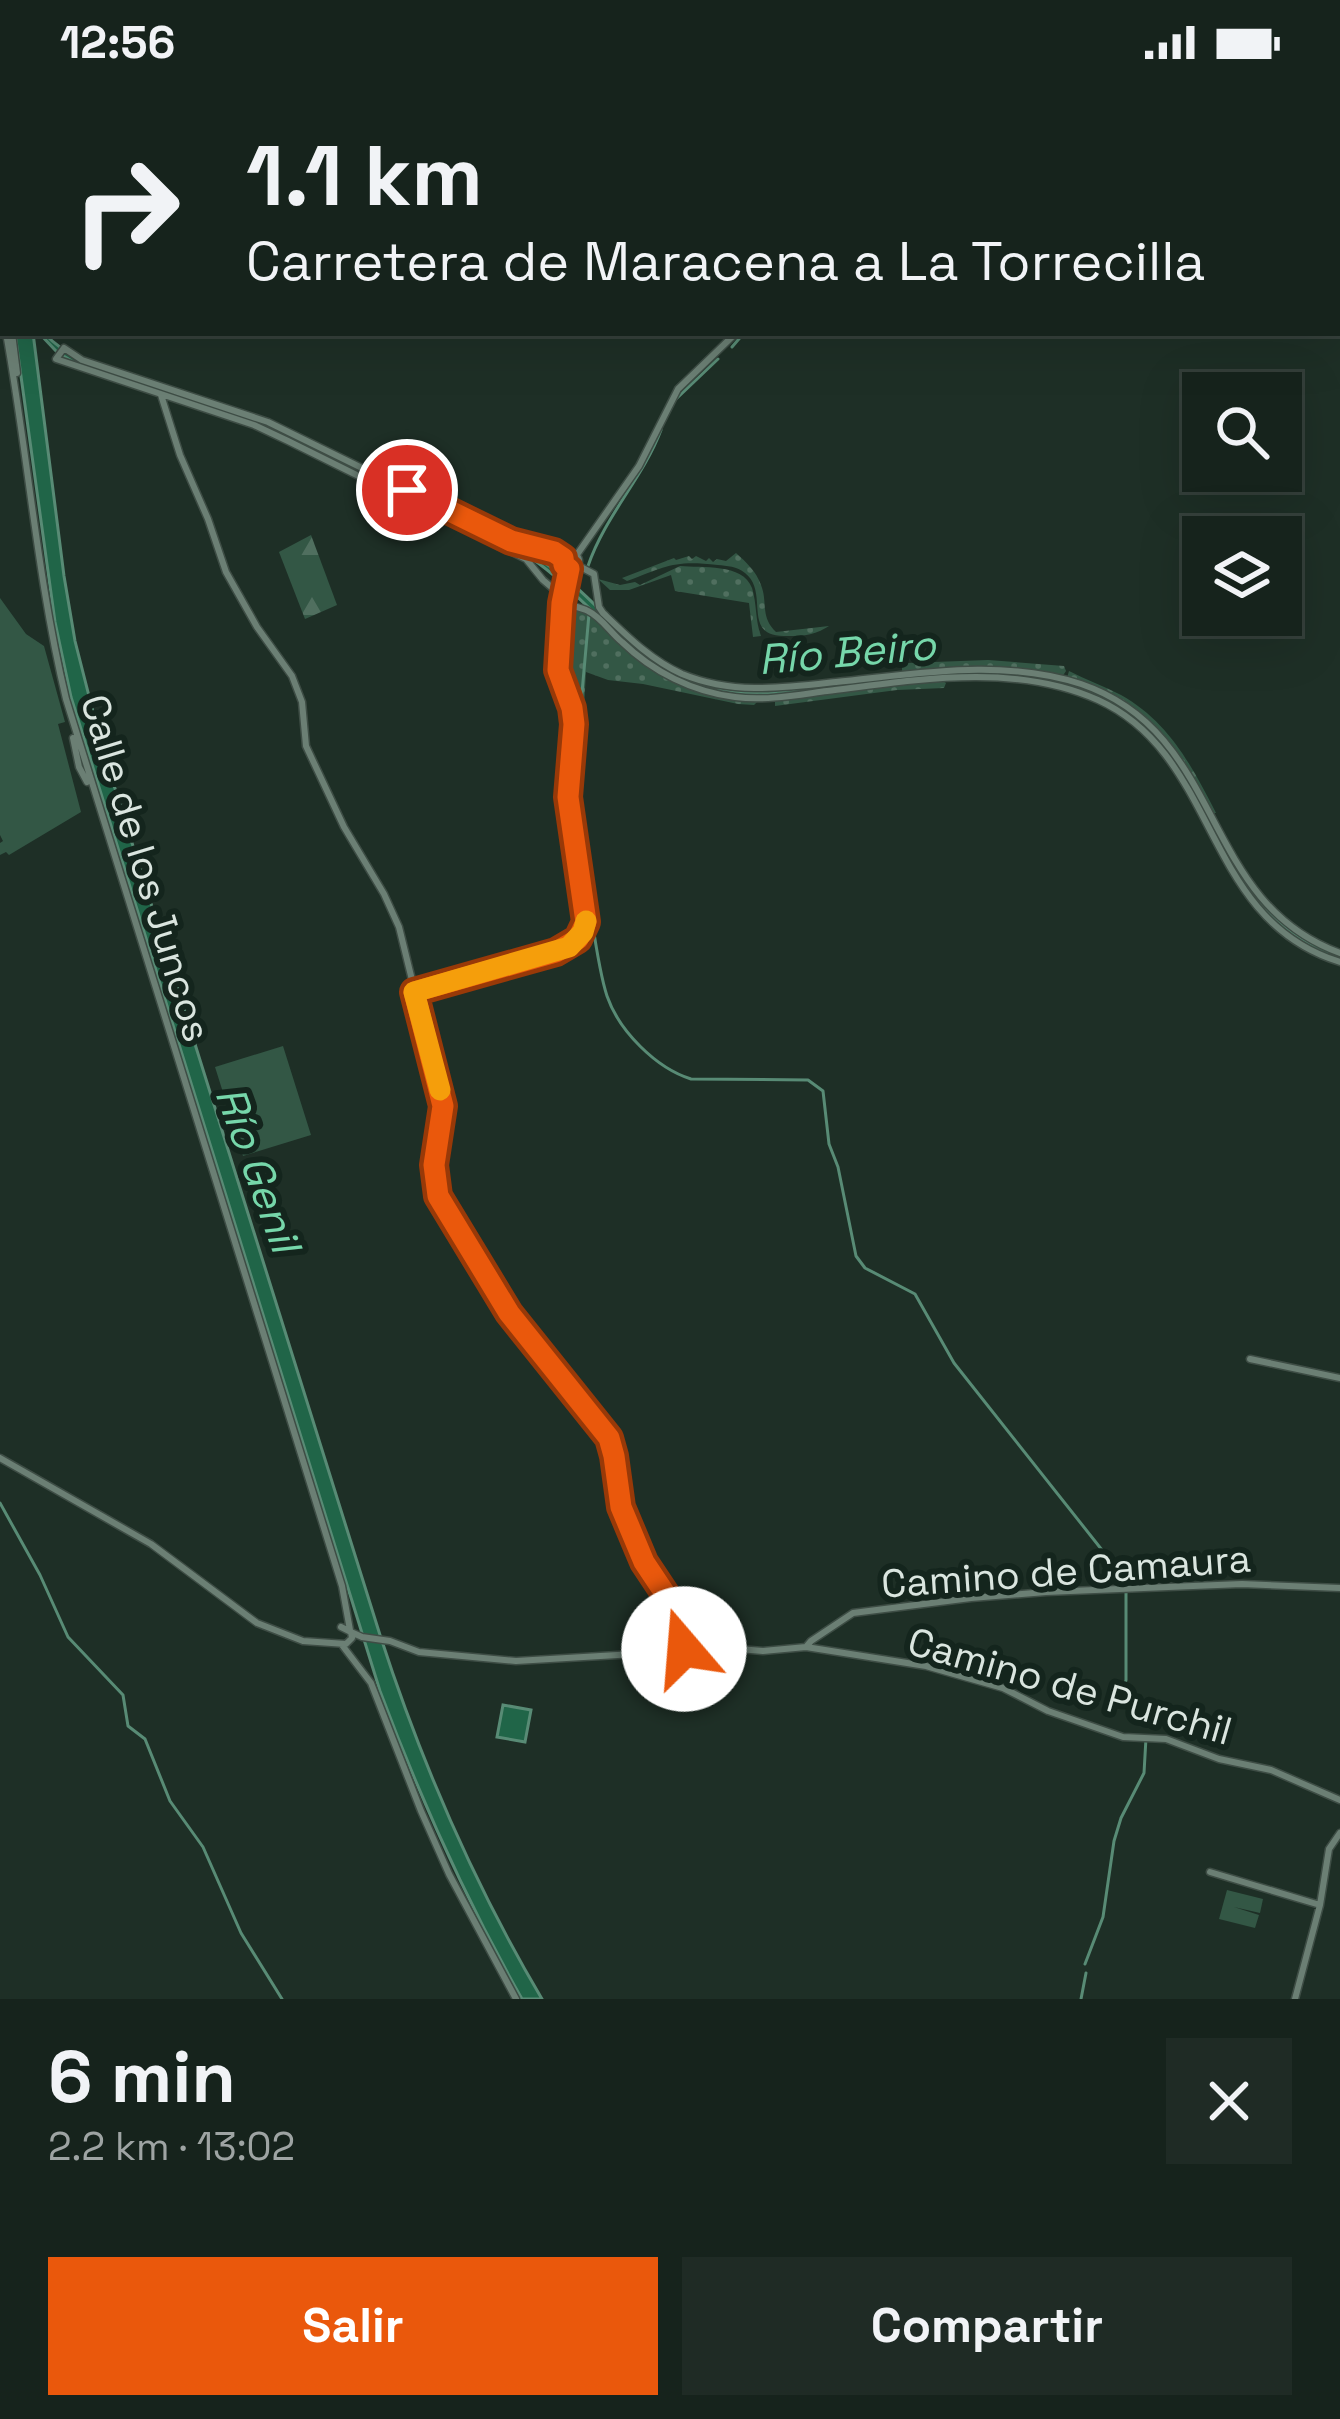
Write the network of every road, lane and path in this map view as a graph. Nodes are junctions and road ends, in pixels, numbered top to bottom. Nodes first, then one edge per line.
1 (9, 336) edge
2 (733, 336) edge
3 (161, 395) junction
4 (574, 563) junction
5 (562, 600) junction
6 (1340, 957) edge
7 (414, 992) junction
8 (1250, 1359) dead end
9 (1340, 1378) edge
10 (0, 1458) edge
11 (1340, 1588) edge
12 (344, 1637) junction
13 (687, 1647) junction
14 (806, 1647) junction
15 (1340, 1800) edge
16 (1340, 1833) edge
17 (1210, 1872) dead end
18 (1320, 1905) junction
19 (516, 1999) edge
20 (1295, 1999) edge

1 - 12 street, Calle de los Juncos
2 - 4 street
3 - 4 street
3 - 5 street
3 - 7 street
4 - 5 street
4 - 6 street
5 - 6 street
5 - 7 street
7 - 13 street
8 - 9 street
10 - 12 street
11 - 14 street, Camino de Camaura
12 - 13 street, Camino de Purchil
12 - 19 street, Calle de los Juncos
13 - 14 street, Camino de Purchil
14 - 15 street, Camino de Purchil
16 - 18 street
17 - 18 street
18 - 20 street

